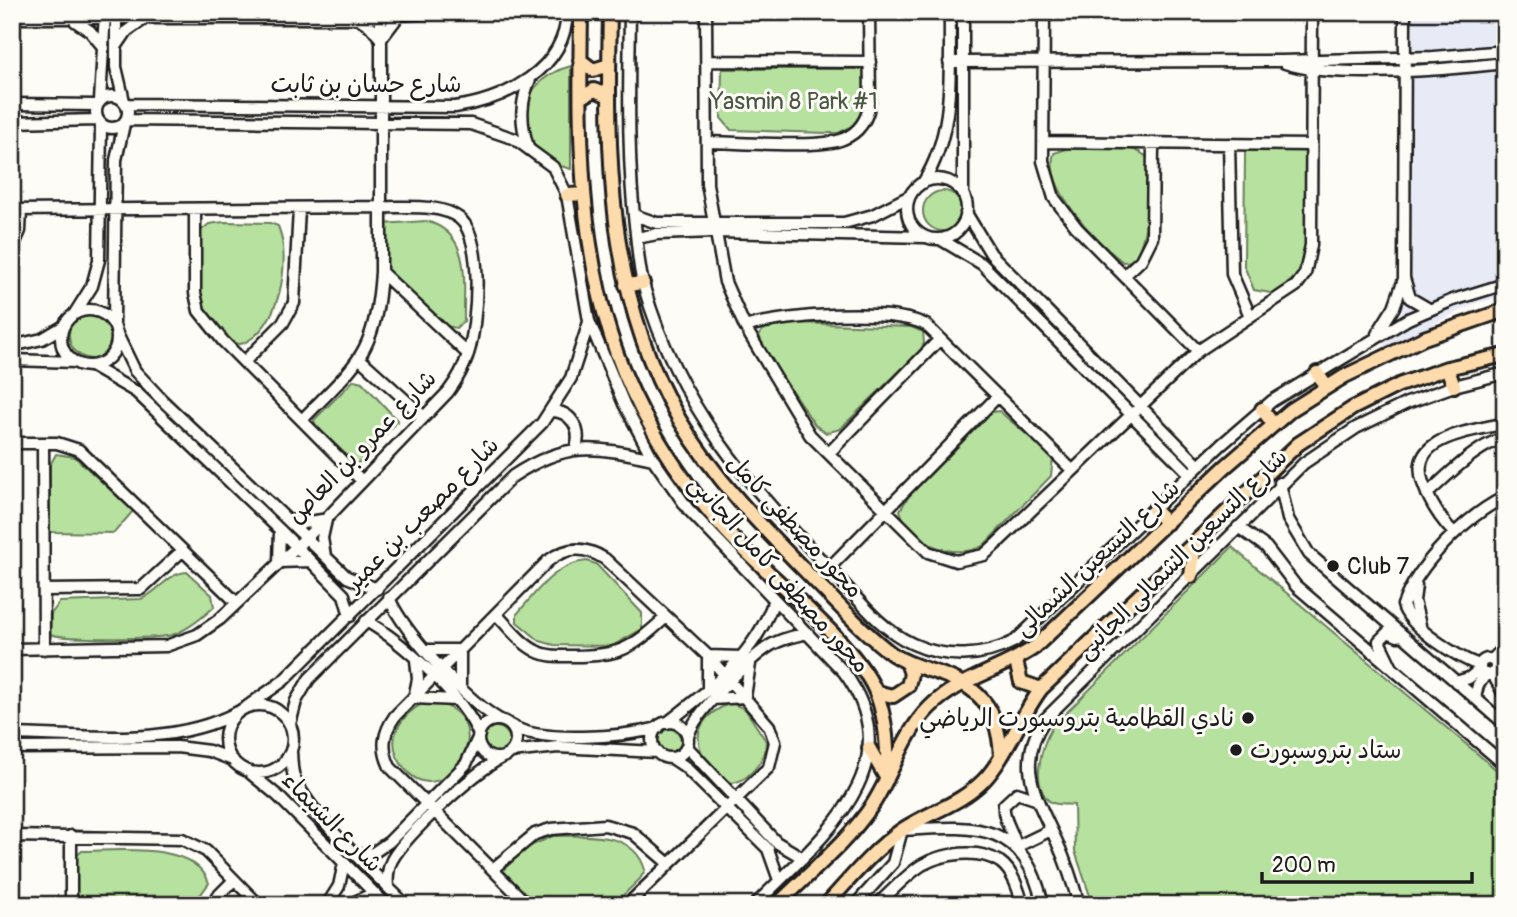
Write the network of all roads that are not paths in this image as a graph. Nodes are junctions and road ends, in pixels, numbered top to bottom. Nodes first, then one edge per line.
1 (82, 12) edge
2 (439, 12) edge
3 (581, 12) edge
4 (610, 12) edge
5 (630, 12) edge
6 (706, 12) edge
7 (869, 12) edge
8 (950, 12) edge
9 (963, 12) edge
10 (1044, 12) edge
11 (1312, 12) edge
12 (1405, 12) edge
13 (293, 14) edge
14 (381, 14) edge
15 (400, 14) edge
16 (25, 15) edge
17 (105, 15) edge
18 (195, 15) edge
19 (359, 15) edge
20 (116, 16) edge
21 (140, 16) edge
22 (567, 17) edge
23 (12, 18) edge
24 (71, 19) junction
25 (381, 40) junction
26 (110, 48) junction
27 (1505, 51) edge
28 (1405, 58) junction
29 (580, 60) junction
30 (707, 61) junction
31 (870, 62) junction
32 (949, 62) junction
33 (963, 62) junction
34 (1043, 62) junction
35 (1505, 63) edge
36 (1311, 64) junction
37 (609, 65) junction
38 (1405, 69) junction
39 (531, 76) junction
40 (609, 96) junction
41 (581, 98) junction
42 (125, 102) junction
43 (98, 103) junction
44 (12, 104) edge
45 (380, 107) junction
46 (380, 121) junction
47 (12, 122) edge
48 (125, 122) junction
49 (99, 123) junction
50 (707, 142) junction
51 (1043, 142) junction
52 (1153, 143) junction
53 (1229, 144) junction
54 (1311, 145) junction
55 (528, 147) junction
56 (923, 183) junction
57 (584, 194) junction
58 (567, 195) junction
59 (963, 195) junction
60 (910, 196) junction
61 (380, 207) junction
62 (195, 209) junction
63 (299, 209) junction
64 (17, 210) edge
65 (100, 210) junction
66 (115, 210) junction
67 (966, 213) junction
68 (634, 215) junction
69 (714, 228) junction
70 (925, 237) junction
71 (637, 238) junction
72 (940, 239) junction
73 (12, 249) edge
74 (381, 272) junction
75 (1125, 275) junction
76 (1404, 278) junction
77 (643, 283) junction
78 (1505, 284) edge
79 (626, 285) junction
80 (1429, 309) junction
81 (1501, 312) edge
82 (75, 313) junction
83 (1250, 316) junction
84 (589, 321) junction
85 (114, 323) junction
86 (64, 325) junction
87 (745, 327) junction
88 (117, 334) junction
89 (1374, 338) junction
90 (940, 339) junction
91 (12, 346) edge
92 (1198, 351) junction
93 (468, 354) junction
94 (1505, 355) edge
95 (12, 359) edge
96 (360, 359) junction
97 (75, 362) junction
98 (244, 362) junction
99 (91, 366) junction
100 (1447, 368) junction
101 (1317, 373) junction
102 (1505, 373) edge
103 (1454, 386) junction
104 (1327, 387) junction
105 (998, 396) junction
106 (1139, 405) junction
107 (1262, 409) junction
108 (551, 411) junction
109 (1130, 413) junction
110 (424, 417) junction
111 (303, 419) junction
112 (1505, 422) edge
113 (1273, 424) junction
114 (1505, 439) edge
115 (12, 443) edge
116 (43, 443) junction
117 (576, 448) junction
118 (828, 453) junction
119 (653, 459) junction
120 (674, 464) junction
121 (1199, 466) junction
122 (1072, 470) junction
123 (661, 472) junction
124 (1190, 474) junction
125 (362, 481) junction
126 (1280, 483) junction
127 (1427, 494) junction
128 (1505, 497) edge
129 (886, 510) junction
130 (1154, 510) junction
131 (326, 519) junction
132 (287, 520) junction
133 (1167, 523) junction
134 (1238, 527) junction
135 (280, 530) junction
136 (1454, 533) junction
137 (305, 537) junction
138 (1195, 543) junction
139 (295, 546) junction
140 (182, 551) junction
141 (325, 557) junction
142 (311, 561) junction
143 (279, 562) junction
144 (828, 568) junction
145 (1191, 576) junction
146 (377, 589) junction
147 (44, 590) junction
148 (389, 598) junction
149 (774, 600) junction
150 (236, 602) junction
151 (496, 614) junction
152 (350, 616) junction
153 (665, 618) junction
154 (366, 621) junction
155 (808, 634) junction
156 (1405, 639) junction
157 (1505, 646) edge
158 (12, 649) edge
159 (44, 649) junction
160 (428, 650) junction
161 (460, 650) junction
162 (954, 655) joint
163 (708, 656) junction
164 (741, 657) junction
165 (416, 660) junction
166 (1016, 661) junction
167 (907, 662) junction
168 (750, 664) junction
169 (443, 667) junction
170 (1485, 670) junction
171 (723, 673) junction
172 (1394, 673) junction
173 (434, 677) junction
174 (731, 682) junction
175 (1456, 682) junction
176 (965, 684) junction
177 (460, 685) junction
178 (708, 689) junction
179 (1041, 689) junction
180 (876, 692) junction
181 (1505, 696) edge
182 (745, 697) junction
183 (414, 698) junction
184 (1475, 698) junction
185 (712, 699) junction
186 (455, 700) junction
187 (242, 710) junction
188 (505, 723) junction
189 (290, 724) junction
190 (1505, 724) edge
191 (662, 725) junction
192 (12, 734) edge
193 (479, 736) junction
194 (687, 742) junction
195 (12, 748) edge
196 (869, 748) junction
197 (291, 751) junction
198 (657, 752) junction
199 (506, 755) junction
200 (1001, 757) junction
201 (671, 758) junction
202 (233, 760) junction
203 (1505, 765) edge
204 (247, 770) junction
205 (887, 779) junction
206 (1035, 799) junction
207 (737, 800) junction
208 (427, 804) junction
209 (727, 810) junction
210 (436, 813) junction
211 (902, 830) junction
212 (1051, 830) junction
213 (12, 836) edge
214 (71, 836) junction
215 (1016, 847) junction
216 (357, 855) junction
217 (803, 858) junction
218 (344, 863) junction
219 (669, 864) junction
220 (494, 868) junction
221 (234, 880) junction
222 (779, 880) junction
223 (388, 887) junction
224 (374, 893) junction
225 (71, 905) edge
226 (209, 905) edge
227 (259, 905) edge
228 (327, 905) edge
229 (348, 905) edge
230 (386, 905) edge
231 (406, 905) edge
232 (528, 905) edge
233 (628, 905) edge
234 (755, 905) edge
235 (777, 905) edge
236 (826, 905) edge
237 (856, 905) edge
238 (877, 905) edge
239 (1023, 905) edge
240 (1043, 905) edge
241 (1079, 905) edge

1 - 24 street
2 - 15 street
3 - 29 main road, محور مصطفى كامل
4 - 37 main road, محور مصطفى كامل
5 - 68 street, محور مصطفى كامل الجانبى
6 - 30 street
7 - 31 street
8 - 32 street
9 - 33 street
10 - 34 street
11 - 36 street
12 - 28 street
13 - 18 street
13 - 19 street
14 - 15 street
14 - 19 street
14 - 25 street
15 - 25 street
16 - 23 street
16 - 24 street
17 - 20 street
17 - 24 street
17 - 26 street
18 - 21 street
19 - 25 street
20 - 21 street
20 - 26 street
21 - 26 street
22 - 39 street, شارع حسان بن ثابت
24 - 26 street
25 - 45 street
26 - 42 street
26 - 43 street
27 - 28 street
28 - 36 street
28 - 38 street
29 - 37 main road
29 - 41 main road, محور مصطفى كامل
30 - 31 street
30 - 50 street
31 - 50 street
32 - 33 street
32 - 56 street
33 - 34 street
33 - 59 street
34 - 36 street
34 - 51 street
35 - 38 street
36 - 38 street
36 - 54 street
37 - 40 main road, محور مصطفى كامل
38 - 76 street
39 - 45 street, شارع حسان بن ثابت
39 - 55 street
40 - 41 main road
40 - 79 main road, محور مصطفى كامل
41 - 57 main road, محور مصطفى كامل
42 - 43 street
42 - 45 street, شارع حسان بن ثابت
42 - 48 street
43 - 44 street
43 - 49 street
45 - 46 street
46 - 48 street, شارع حسان بن ثابت
46 - 55 street, شارع حسان بن ثابت
46 - 61 street
47 - 49 street
48 - 49 street
48 - 66 street
49 - 65 street
50 - 69 street
51 - 52 street
51 - 75 street
52 - 53 street
52 - 75 street
53 - 54 street
53 - 83 street
54 - 83 street
55 - 58 street, شارع حسان بن ثابت
56 - 59 street
56 - 60 street
57 - 58 main road
57 - 120 main road, محور مصطفى كامل
58 - 84 street, محور مصطفى كامل الجانبى
59 - 67 street
60 - 69 street
60 - 70 street
61 - 63 street, شارع عمرو بن العاص
61 - 74 street
61 - 93 street, شارع عمرو بن العاص
62 - 63 street, شارع عمرو بن العاص
62 - 66 street, شارع عمرو بن العاص
62 - 98 street
63 - 98 street
64 - 65 street, شارع عمرو بن العاص
64 - 73 street
65 - 66 street, شارع عمرو بن العاص
65 - 82 street
66 - 85 street
67 - 72 street
67 - 106 street
68 - 69 street
68 - 71 street, محور مصطفى كامل الجانبى
69 - 70 street
69 - 71 street
69 - 87 street
70 - 72 street
71 - 77 street, محور مصطفى كامل الجانبى
72 - 109 street
74 - 93 street
74 - 96 street
75 - 92 street
76 - 80 street
76 - 89 street
77 - 79 main road
77 - 144 street, محور مصطفى كامل الجانبى
78 - 80 street, شارع التسعين الشمالى الجانبى
79 - 167 main road, محور مصطفى كامل
80 - 89 street, شارع التسعين الشمالى الجانبى
81 - 104 main road, شارع التسعين الشمالى
82 - 85 street
82 - 86 street
83 - 92 street
84 - 108 street, شارع مصعب بن عمير
84 - 119 street, محور مصطفى كامل الجانبى
85 - 88 street
86 - 91 street
86 - 97 street
87 - 90 street
87 - 118 street
88 - 99 street
88 - 132 street
89 - 101 street, شارع التسعين الشمالى الجانبى
90 - 105 street
90 - 118 street
92 - 106 street
93 - 110 street, شارع عمرو بن العاص
94 - 100 main road
95 - 97 street
96 - 110 street
96 - 111 street
97 - 99 street
98 - 111 street
99 - 135 street
100 - 103 main road
100 - 138 main road
101 - 104 main road
101 - 107 street, شارع التسعين الشمالى الجانبى
102 - 103 street, شارع التسعين الشمالى الجانبى
103 - 126 street, شارع التسعين الشمالى الجانبى
104 - 113 main road, شارع التسعين الشمالى
105 - 122 street
105 - 129 street
106 - 109 street
106 - 121 street
107 - 113 main road
107 - 121 street, شارع التسعين الشمالى الجانبى
108 - 117 street
108 - 146 street, شارع مصعب بن عمير
109 - 122 street
109 - 124 street
110 - 125 street, شارع عمرو بن العاص
111 - 125 street
112 - 127 street
113 - 133 main road, شارع التسعين الشمالى
114 - 127 street
115 - 116 street
116 - 140 street
116 - 147 street
117 - 119 street, شارع مصعب بن عمير
117 - 148 street, شارع مصعب بن عمير
118 - 129 street
119 - 123 street, محور مصطفى كامل الجانبى
120 - 123 main road
120 - 180 main road, محور مصطفى كامل
121 - 124 street, شارع التسعين الشمالى الجانبى
122 - 129 street
123 - 149 street, محور مصطفى كامل الجانبى
124 - 130 street, شارع التسعين الشمالى الجانبى
125 - 131 street, شارع عمرو بن العاص
126 - 134 street, شارع التسعين الشمالى الجانبى
126 - 156 street
127 - 136 street
128 - 136 street
129 - 144 street
130 - 133 main road
130 - 162 street, شارع التسعين الشمالى الجانبى
131 - 132 street
131 - 137 street, شارع عمرو بن العاص
131 - 141 street
132 - 137 street
133 - 166 main road, شارع التسعين الشمالى
134 - 145 street, شارع التسعين الشمالى الجانبى
134 - 172 street
135 - 139 street
135 - 143 street
136 - 170 street
137 - 139 street, شارع عمرو بن العاص
137 - 141 street
138 - 145 main road
138 - 179 main road
139 - 142 street
139 - 143 street, شارع عمرو بن العاص
140 - 147 street
140 - 150 street
141 - 146 street
142 - 143 street
142 - 152 street
143 - 150 street, شارع عمرو بن العاص
144 - 162 street, محور مصطفى كامل الجانبى
145 - 206 street, شارع التسعين الشمالى الجانبى
146 - 152 street, شارع مصعب بن عمير
147 - 159 street
148 - 154 street, شارع مصعب بن عمير
148 - 160 street
149 - 155 street, محور مصطفى كامل الجانبى
149 - 164 street
150 - 159 street, شارع عمرو بن العاص
151 - 153 street
151 - 153 street
151 - 161 street
152 - 187 street, شارع مصعب بن عمير
153 - 163 street
154 - 165 street
154 - 189 street, شارع مصعب بن عمير
155 - 168 street
155 - 196 street, محور مصطفى كامل الجانبى
156 - 172 street
156 - 175 street
157 - 170 street
158 - 159 street, شارع عمرو بن العاص
160 - 161 street
160 - 169 street
161 - 169 street
161 - 177 street
163 - 164 street
163 - 171 street
163 - 178 street
164 - 171 street
165 - 173 street
165 - 183 street
166 - 176 main road, شارع التسعين الشمالى
166 - 179 main road
167 - 176 main road, محور مصطفى كامل
167 - 180 main road
168 - 174 street
168 - 182 street
169 - 173 street
169 - 177 street
170 - 175 street
170 - 181 street
170 - 184 street
171 - 174 street
171 - 178 street
172 - 203 street
173 - 183 street
173 - 186 street
174 - 182 street
174 - 185 street
175 - 184 street
176 - 200 main road, محور مصطفى كامل
176 - 205 main road, شارع التسعين الشمالى
177 - 188 street
178 - 191 street
179 - 200 main road
180 - 205 main road, محور مصطفى كامل
182 - 185 street
182 - 207 street
183 - 186 street
183 - 208 street
184 - 190 street
185 - 194 street
186 - 193 street
187 - 189 street
187 - 192 street, شارع مصعب بن عمير
187 - 202 street
188 - 191 street
188 - 193 street
188 - 199 street
189 - 197 street
191 - 194 street
191 - 198 street
193 - 199 street
193 - 208 street
194 - 201 street
194 - 207 street
195 - 202 street
196 - 205 main road
196 - 217 street
197 - 204 street
197 - 216 street, شارع الشيماء
198 - 199 street
198 - 201 street
199 - 210 street
200 - 211 main road
201 - 209 street
202 - 204 street
204 - 218 street, شارع الشيماء
205 - 235 main road, شارع التسعين الشمالى
206 - 212 street
206 - 215 street
207 - 209 street
207 - 217 street
208 - 210 street
208 - 216 street
209 - 219 street
209 - 222 street
210 - 220 street
210 - 223 street
211 - 215 street
211 - 236 main road
211 - 237 street
212 - 215 street
212 - 241 street
213 - 214 street
214 - 221 street
214 - 225 street
215 - 240 street
216 - 223 street, شارع الشيماء
217 - 222 street
218 - 224 street, شارع الشيماء
218 - 228 street
219 - 220 street
219 - 233 street
220 - 232 street
221 - 226 street
221 - 227 street
222 - 234 street
223 - 231 street, شارع الشيماء
224 - 229 street
224 - 230 street, شارع الشيماء
238 - 239 street

